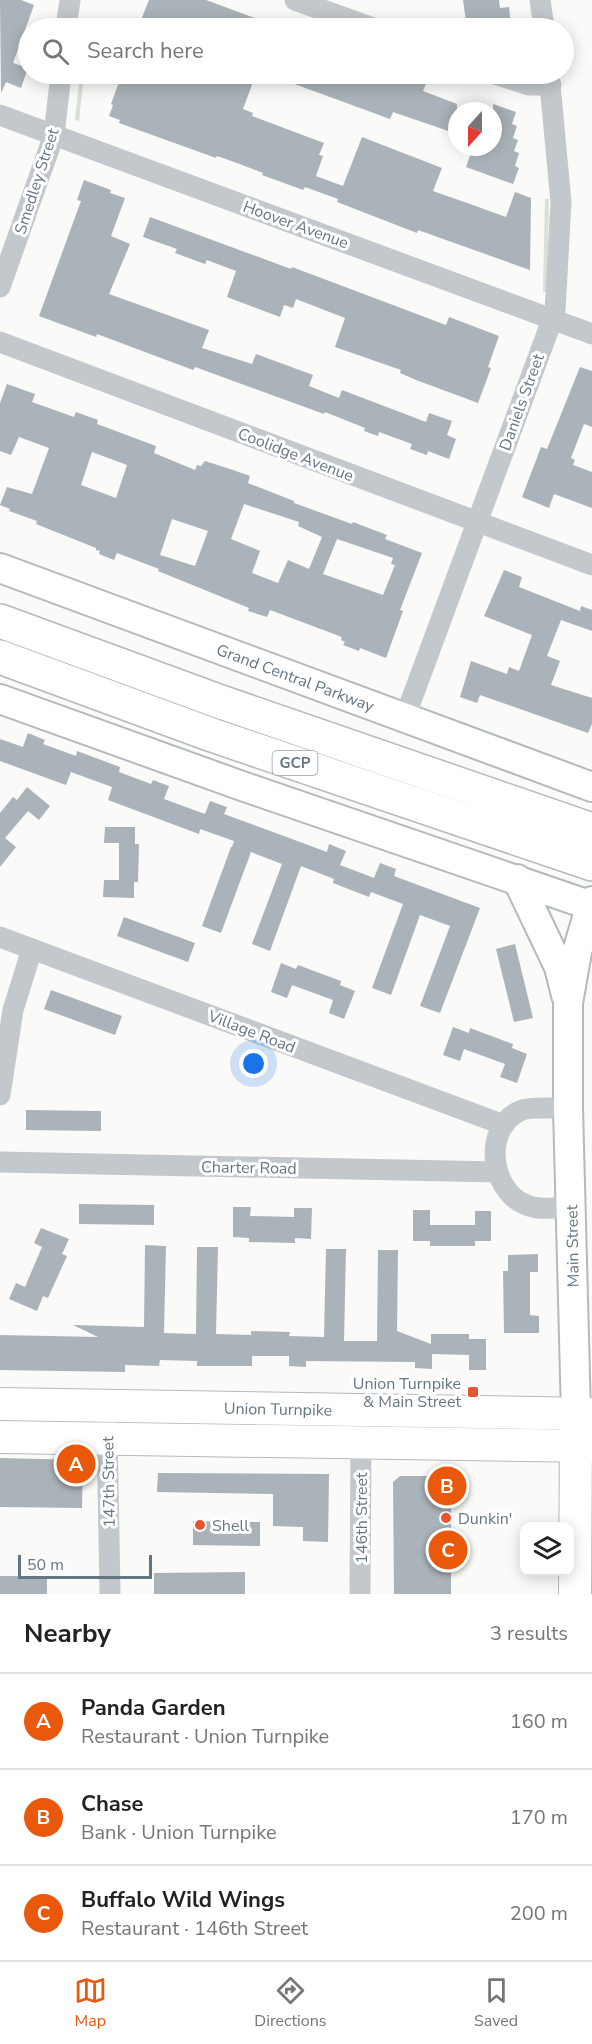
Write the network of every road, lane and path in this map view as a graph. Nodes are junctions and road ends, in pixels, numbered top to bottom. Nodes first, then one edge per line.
1 (70, 0) edge
2 (295, 0) edge
3 (540, 0) edge
4 (67, 18) edge
5 (345, 18) edge
6 (543, 18) edge
7 (60, 84) edge
8 (550, 84) edge
9 (0, 115) edge
10 (54, 135) junction
11 (0, 287) edge
12 (553, 319) junction
13 (592, 334) edge
14 (0, 342) edge
15 (476, 522) junction
16 (592, 565) edge
17 (0, 568) edge
18 (0, 606) edge
19 (0, 621) edge
20 (0, 657) edge
21 (128, 668) junction
22 (0, 699) edge
23 (405, 717) junction
24 (592, 787) edge
25 (592, 830) edge
26 (592, 864) edge
27 (517, 879) junction
28 (592, 904) edge
29 (0, 937) edge
30 (32, 949) junction
31 (568, 1003) junction
32 (0, 1095) edge
33 (568, 1108) junction
34 (504, 1125) junction
35 (0, 1162) edge
36 (498, 1172) junction
37 (570, 1207) junction
38 (0, 1404) edge
39 (107, 1407) junction
40 (584, 1414) edge
41 (0, 1437) edge
42 (107, 1438) junction
43 (361, 1442) junction
44 (584, 1446) edge
45 (110, 1594) edge
46 (360, 1594) edge
47 (575, 1594) edge

1 - 4 street
2 - 5 street
3 - 6 street
7 - 10 street, Smedley Street
8 - 12 street, Daniels Street
9 - 10 street, Hoover Avenue
10 - 11 street, Smedley Street
10 - 12 street, Hoover Avenue
12 - 13 street, Hoover Avenue
12 - 15 street, Daniels Street
14 - 15 street, Coolidge Avenue
15 - 16 street, Coolidge Avenue
15 - 23 street, Daniels Street
17 - 23 main road, Grand Central Parkway
18 - 21 highway
19 - 21 highway, GCP
20 - 26 highway, GCP
21 - 25 highway, GCP
22 - 27 main road
23 - 24 main road, Grand Central Parkway
27 - 28 main road
27 - 31 main road
28 - 31 main road, Main Street
29 - 30 street, Village Road
30 - 32 street
30 - 34 street, Village Road
31 - 33 main road, Main Street
33 - 34 street
33 - 37 main road, Main Street
34 - 36 street
35 - 36 street, Charter Road
36 - 37 street
37 - 40 main road, Main Street
38 - 39 main road, Union Turnpike
39 - 40 main road, Union Turnpike
39 - 42 street, 147th Street
40 - 44 main road, Main Street
41 - 42 main road, Union Turnpike
42 - 43 main road, Union Turnpike
42 - 45 street, 147th Street
43 - 44 main road, Union Turnpike
43 - 46 street, 146th Street
44 - 47 main road, Main Street

